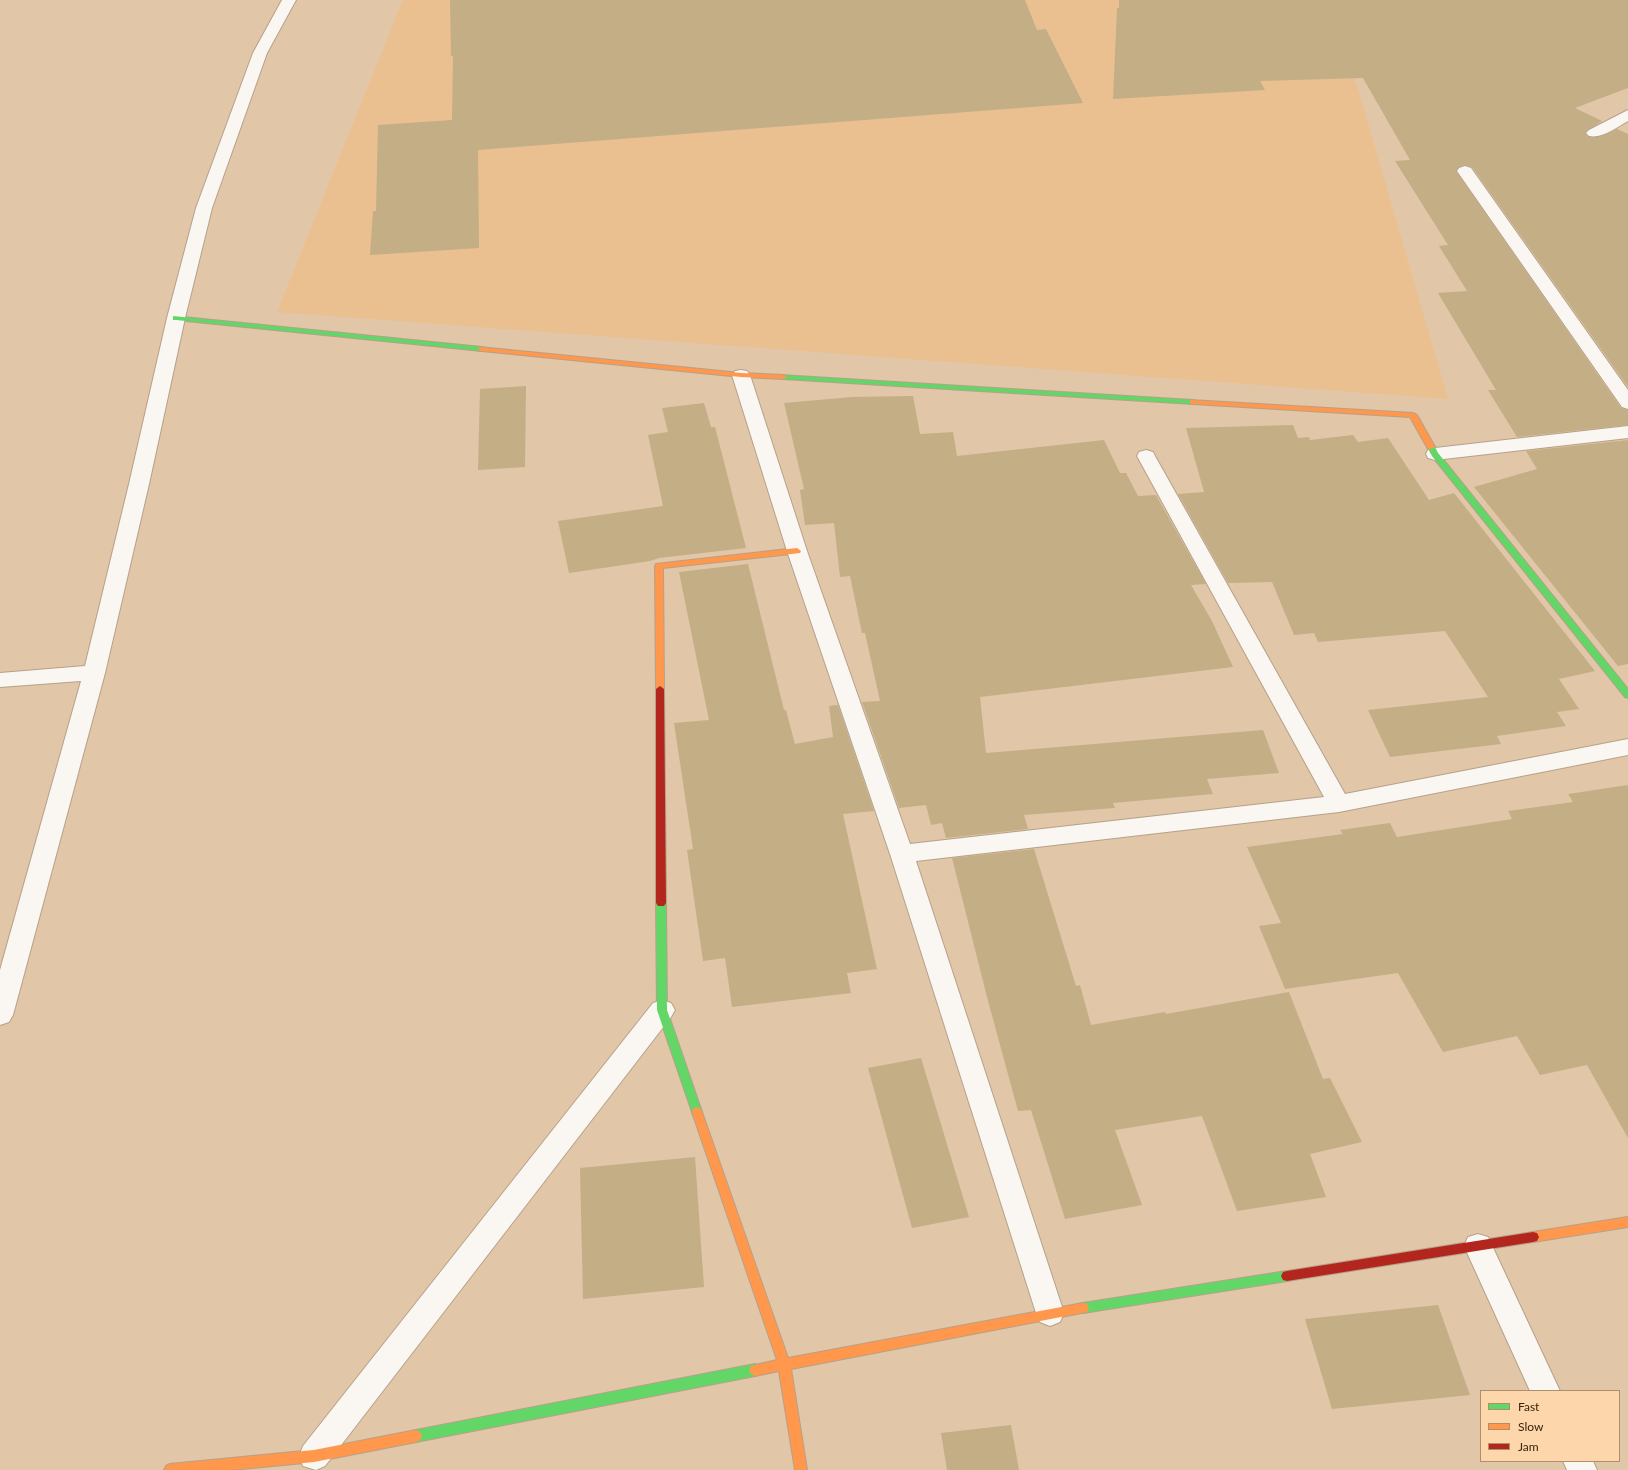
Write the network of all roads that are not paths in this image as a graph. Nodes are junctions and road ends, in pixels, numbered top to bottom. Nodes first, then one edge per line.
1 (289, 0) edge
2 (1628, 115) edge
3 (1594, 133) dead end
4 (1466, 171) dead end
5 (176, 318) junction
6 (741, 375) junction
7 (1628, 403) edge
8 (1628, 432) edge
9 (1436, 454) junction
10 (1146, 456) dead end
11 (797, 551) junction
12 (94, 673) junction
13 (0, 680) edge
14 (1628, 695) edge
15 (1628, 747) edge
16 (1339, 804) junction
17 (902, 854) junction
18 (662, 1010) junction
19 (0, 1014) edge
20 (1628, 1222) edge
21 (1478, 1246) junction
22 (1050, 1312) junction
23 (784, 1364) junction
24 (1545, 1390) edge
25 (314, 1456) junction
26 (170, 1470) edge
27 (802, 1470) edge

1 - 5 street
2 - 3 street
4 - 7 street
5 - 6 street
5 - 12 street
6 - 9 street
6 - 11 street
8 - 9 street
9 - 14 street
10 - 16 street
11 - 17 street
11 - 18 street
12 - 13 street
12 - 19 street
15 - 16 street
16 - 17 street
17 - 22 street
18 - 23 street
18 - 25 street
20 - 21 street
21 - 22 street
21 - 24 street
22 - 23 street
23 - 25 street
23 - 27 street
25 - 26 street

